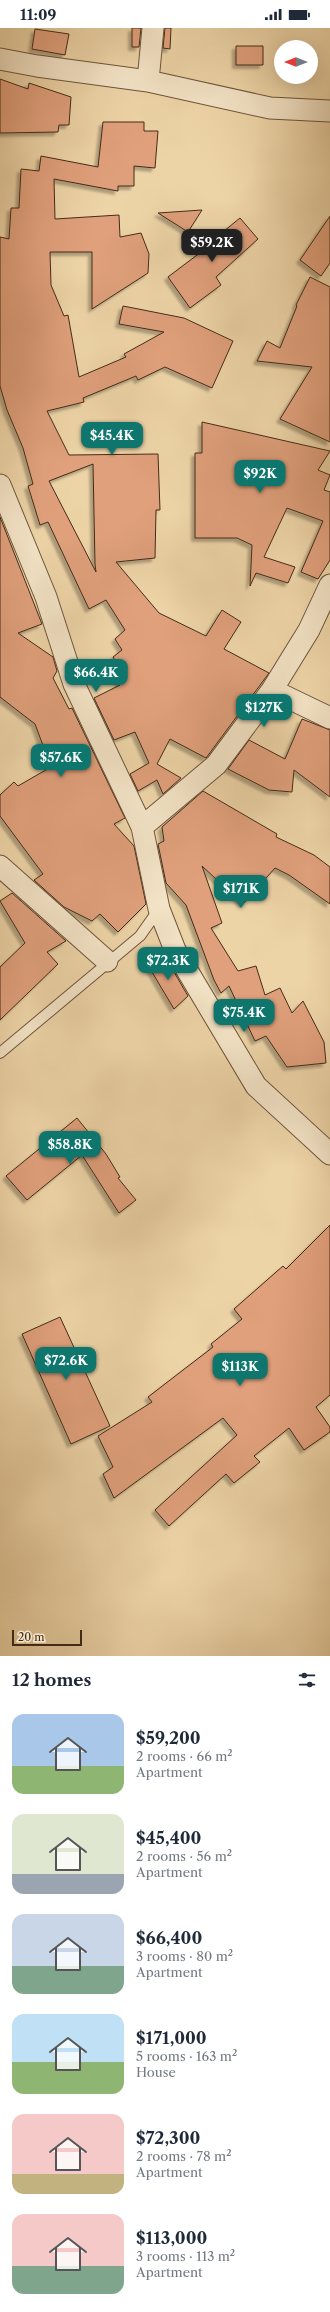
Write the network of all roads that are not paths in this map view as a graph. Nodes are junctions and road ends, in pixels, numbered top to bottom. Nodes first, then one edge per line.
1 (153, 28) edge
2 (0, 59) edge
3 (148, 81) junction
4 (330, 111) edge
5 (0, 485) edge
6 (330, 585) edge
7 (272, 690) junction
8 (330, 718) edge
9 (142, 827) junction
10 (0, 866) edge
11 (159, 909) junction
12 (107, 962) junction
13 (0, 1053) edge
14 (330, 1154) edge

1 - 3 street
2 - 3 street
3 - 4 street
5 - 9 street
6 - 7 street
7 - 8 street
7 - 9 street
9 - 11 street
10 - 12 street
11 - 12 lane
11 - 14 street
12 - 13 lane

